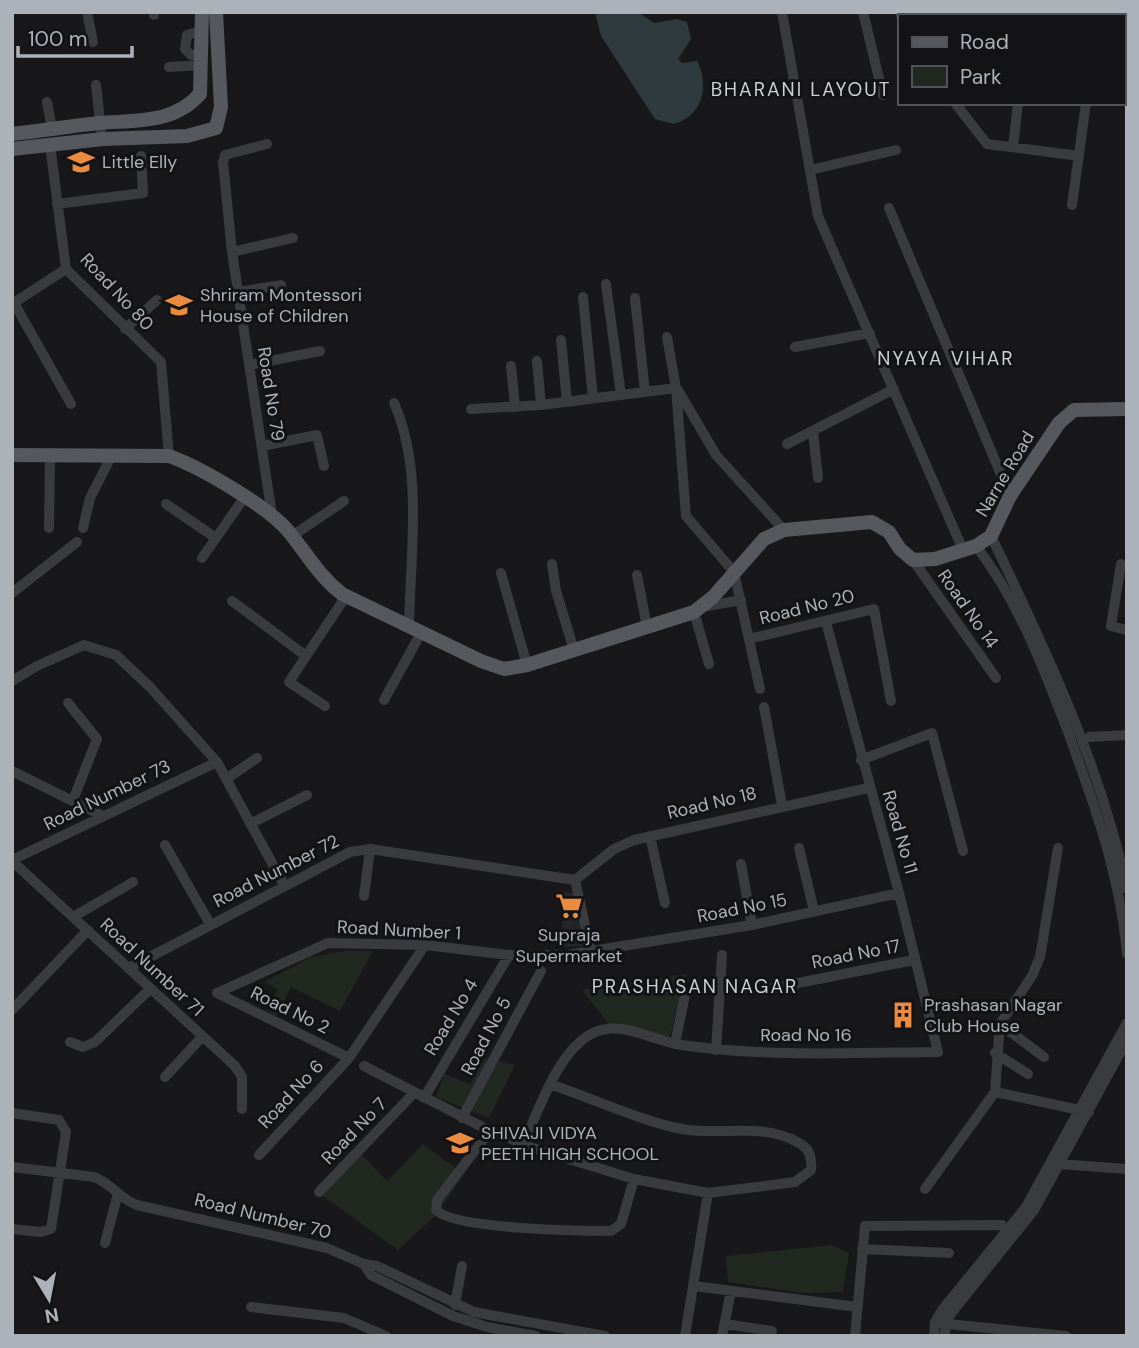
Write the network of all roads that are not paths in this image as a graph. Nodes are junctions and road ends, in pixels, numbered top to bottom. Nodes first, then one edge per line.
1 (87, 12) edge
2 (201, 12) edge
3 (216, 12) edge
4 (782, 12) edge
5 (863, 12) edge
6 (93, 42) dead end
7 (201, 60) junction
8 (169, 67) dead end
9 (96, 85) dead end
10 (883, 94) dead end
11 (47, 103) dead end
12 (957, 105) edge
13 (1018, 105) edge
14 (1086, 105) edge
15 (100, 123) junction
16 (52, 129) junction
17 (12, 134) edge
18 (103, 139) junction
19 (267, 144) dead end
20 (50, 145) junction
21 (1013, 147) junction
22 (12, 149) edge
23 (896, 150) dead end
24 (141, 156) dead end
25 (1079, 156) junction
26 (810, 170) junction
27 (57, 204) junction
28 (1072, 205) dead end
29 (889, 208) dead end
30 (293, 238) dead end
31 (232, 252) junction
32 (65, 268) junction
33 (606, 284) dead end
34 (281, 285) dead end
35 (238, 292) junction
36 (583, 297) dead end
37 (635, 298) dead end
38 (156, 300) dead end
39 (13, 304) edge
40 (125, 329) junction
41 (870, 333) junction
42 (667, 337) dead end
43 (561, 340) dead end
44 (795, 347) dead end
45 (320, 351) dead end
46 (537, 360) dead end
47 (249, 365) junction
48 (511, 366) dead end
49 (676, 388) junction
50 (894, 389) junction
51 (645, 392) junction
52 (621, 395) junction
53 (593, 398) junction
54 (567, 402) junction
55 (71, 404) dead end
56 (394, 404) dead end
57 (541, 405) junction
58 (515, 407) junction
59 (471, 409) dead end
60 (1127, 409) edge
61 (813, 431) junction
62 (787, 444) dead end
63 (262, 446) junction
64 (12, 455) edge
65 (50, 455) junction
66 (112, 455) junction
67 (169, 456) junction
68 (324, 466) dead end
69 (818, 478) dead end
70 (1010, 496) junction
71 (244, 498) junction
72 (344, 501) dead end
73 (166, 504) dead end
74 (272, 515) junction
75 (49, 528) dead end
76 (83, 528) dead end
77 (783, 530) junction
78 (292, 536) junction
79 (991, 536) junction
80 (216, 538) junction
81 (77, 542) dead end
82 (969, 548) junction
83 (202, 558) dead end
84 (913, 560) junction
85 (552, 564) dead end
86 (1121, 564) dead end
87 (734, 572) junction
88 (501, 573) dead end
89 (636, 575) dead end
90 (12, 593) edge
91 (346, 596) junction
92 (741, 600) junction
93 (232, 601) dead end
94 (697, 610) junction
95 (826, 622) junction
96 (647, 626) junction
97 (415, 630) junction
98 (1127, 630) edge
99 (749, 639) junction
100 (574, 650) junction
101 (306, 656) junction
102 (709, 664) dead end
103 (527, 665) junction
104 (996, 678) dead end
105 (12, 681) edge
106 (760, 689) dead end
107 (384, 700) dead end
108 (891, 701) dead end
109 (68, 703) dead end
110 (325, 705) dead end
111 (764, 707) dead end
112 (1127, 735) edge
113 (1089, 737) dead end
114 (257, 758) dead end
115 (861, 760) junction
116 (217, 762) junction
117 (12, 771) edge
118 (226, 779) junction
119 (869, 788) junction
120 (307, 794) dead end
121 (73, 800) junction
122 (782, 805) junction
123 (103, 816) junction
124 (250, 824) junction
125 (650, 836) junction
126 (165, 845) dead end
127 (799, 848) dead end
128 (1058, 848) dead end
129 (370, 849) junction
130 (963, 851) dead end
131 (12, 860) edge
132 (741, 864) dead end
133 (575, 880) junction
134 (133, 882) dead end
135 (284, 886) junction
136 (1127, 889) edge
137 (899, 893) junction
138 (365, 896) dead end
139 (666, 903) dead end
140 (814, 911) junction
141 (73, 917) junction
142 (210, 924) junction
143 (752, 925) junction
144 (88, 930) junction
145 (425, 945) junction
146 (591, 952) junction
147 (1127, 954) edge
148 (509, 955) junction
149 (722, 956) dead end
150 (914, 960) junction
151 (129, 968) junction
152 (541, 971) dead end
153 (150, 989) junction
154 (763, 990) dead end
155 (217, 993) joint
156 (685, 995) dead end
157 (12, 1010) edge
158 (1127, 1023) edge
159 (1000, 1024) junction
160 (201, 1038) junction
161 (1127, 1040) edge
162 (70, 1042) dead end
163 (676, 1044) junction
164 (716, 1050) junction
165 (938, 1052) joint
166 (995, 1053) junction
167 (1044, 1057) dead end
168 (349, 1058) junction
169 (364, 1066) dead end
170 (1027, 1074) dead end
171 (165, 1077) dead end
172 (550, 1084) junction
173 (995, 1092) junction
174 (419, 1095) junction
175 (242, 1109) dead end
176 (1084, 1112) junction
177 (12, 1113) edge
178 (462, 1118) junction
179 (506, 1136) dead end
180 (523, 1145) junction
181 (259, 1155) dead end
182 (1059, 1164) junction
183 (12, 1167) edge
184 (1127, 1169) edge
185 (60, 1172) junction
186 (634, 1180) junction
187 (925, 1189) dead end
188 (319, 1192) dead end
189 (118, 1193) junction
190 (708, 1193) junction
191 (1002, 1225) dead end
192 (12, 1229) edge
193 (105, 1243) dead end
194 (862, 1248) junction
195 (949, 1253) dead end
196 (364, 1264) junction
197 (462, 1266) dead end
198 (694, 1286) junction
199 (731, 1291) junction
200 (455, 1305) junction
201 (251, 1307) dead end
202 (858, 1307) junction
203 (487, 1326) edge
204 (941, 1328) edge
205 (723, 1330) edge
206 (772, 1331) dead end
207 (386, 1336) edge
208 (537, 1336) edge
209 (605, 1336) edge
210 (685, 1336) edge
211 (855, 1336) edge
212 (934, 1336) edge
213 (1066, 1336) edge

1 - 6 street
2 - 7 main road
3 - 18 main road
4 - 26 street
5 - 10 street
7 - 8 street
7 - 15 main road
9 - 15 street
11 - 16 street
12 - 21 street
13 - 21 street
14 - 25 street
15 - 16 main road
15 - 18 street
16 - 17 main road
18 - 20 main road
19 - 31 street, Road No 79
20 - 22 main road
20 - 27 street, Road No 80
21 - 25 street
23 - 26 street
24 - 27 street
25 - 28 street
26 - 41 street
27 - 32 street, Road No 80
29 - 70 street
30 - 31 street
31 - 35 street, Road No 79
32 - 39 street
32 - 40 street, Road No 80
33 - 52 street
34 - 35 street
35 - 47 street, Road No 79
36 - 53 street
37 - 51 street
38 - 40 street
39 - 55 street
40 - 67 street, Road No 80
41 - 44 street
41 - 50 street
42 - 49 street
43 - 54 street
45 - 47 street
46 - 57 street
47 - 63 street, Road No 79
48 - 58 street
49 - 51 street
49 - 77 street
49 - 87 street
50 - 61 street
50 - 82 street
51 - 52 street
52 - 53 street
53 - 54 street
54 - 57 street
56 - 97 street
57 - 58 street
58 - 59 street
60 - 70 main road, Narne Road
61 - 62 street
61 - 69 street
63 - 68 street
63 - 74 street, Road No 79
64 - 65 main road
65 - 66 main road
65 - 75 street
66 - 67 main road
66 - 76 street
67 - 71 main road
70 - 79 main road, Narne Road
71 - 74 main road
71 - 80 street
72 - 78 street
73 - 80 street
74 - 78 main road
77 - 84 main road
77 - 87 main road
78 - 91 main road
79 - 82 main road, Narne Road
79 - 136 street
80 - 83 street
81 - 90 street
82 - 84 main road, Narne Road
82 - 147 street
84 - 104 street, Road No 14
85 - 100 street
86 - 98 street
87 - 92 street
87 - 94 main road
88 - 103 street
89 - 96 street
91 - 97 main road
91 - 101 street
92 - 94 street
92 - 99 street
93 - 101 street
94 - 96 main road
94 - 102 street
95 - 99 street, Road No 20
95 - 108 street, Road No 20
95 - 115 street, Road No 11
96 - 100 main road
97 - 103 main road
97 - 107 street
99 - 106 street
100 - 103 main road
101 - 110 street
105 - 116 street
109 - 121 street
111 - 122 street
112 - 113 street
114 - 118 street
115 - 119 street, Road No 11
115 - 130 street
116 - 118 street
116 - 123 street, Road Number 73
117 - 121 street
118 - 124 street
119 - 122 street, Road No 18
119 - 137 street, Road No 11
120 - 124 street
121 - 123 street
122 - 125 street, Road No 18
123 - 131 street, Road Number 73
124 - 135 street
125 - 133 street, Road No 18
125 - 139 street
126 - 142 street
127 - 140 street
128 - 159 street
129 - 133 street, Road Number 72
129 - 135 street, Road Number 72
129 - 138 street
131 - 141 street, Road Number 71
132 - 143 street
133 - 146 street
134 - 141 street
135 - 142 street, Road Number 72
137 - 140 street, Road No 15
137 - 150 street, Road No 11
140 - 143 street, Road No 15
141 - 144 street, Road Number 71
142 - 151 street, Road Number 72
143 - 146 street, Road No 15
144 - 151 street, Road Number 71
144 - 157 street
145 - 148 street, Road Number 1
145 - 155 street, Road Number 1
145 - 168 street, Road No 6
146 - 148 street, Road Number 1
148 - 174 street, Road No 4
149 - 164 street
150 - 154 street, Road No 17
150 - 165 street, Road No 11
151 - 153 street, Road Number 71
152 - 178 street, Road No 5
153 - 160 street, Road Number 71
153 - 162 street
155 - 168 street, Road No 2
156 - 163 street
158 - 176 street
159 - 166 street
159 - 167 street
160 - 171 street
160 - 175 street, Road Number 71
161 - 176 street
163 - 164 street, Road No 16
163 - 172 street, Road No 16
164 - 165 street, Road No 16
166 - 170 street
166 - 173 street
168 - 181 street, Road No 6
169 - 174 street
172 - 180 street, Road No 16
172 - 190 street
173 - 176 street
173 - 187 street
174 - 178 street
174 - 188 street, Road No 7
176 - 182 street
176 - 204 street
177 - 185 street
178 - 186 street
179 - 180 street
180 - 186 street
182 - 184 street
182 - 204 street
183 - 185 street, Road Number 70
185 - 189 street, Road Number 70
185 - 192 street
186 - 190 street
189 - 193 street
189 - 196 street, Road Number 70
190 - 198 street
191 - 194 street
194 - 195 street
194 - 202 street
196 - 200 street
196 - 203 street, Road Number 70
197 - 200 street
198 - 199 street
198 - 210 street
199 - 202 street
199 - 205 street
200 - 203 street
201 - 207 street
202 - 211 street
203 - 208 street, Road Number 70
203 - 209 street
204 - 212 street
204 - 213 street
205 - 206 street

